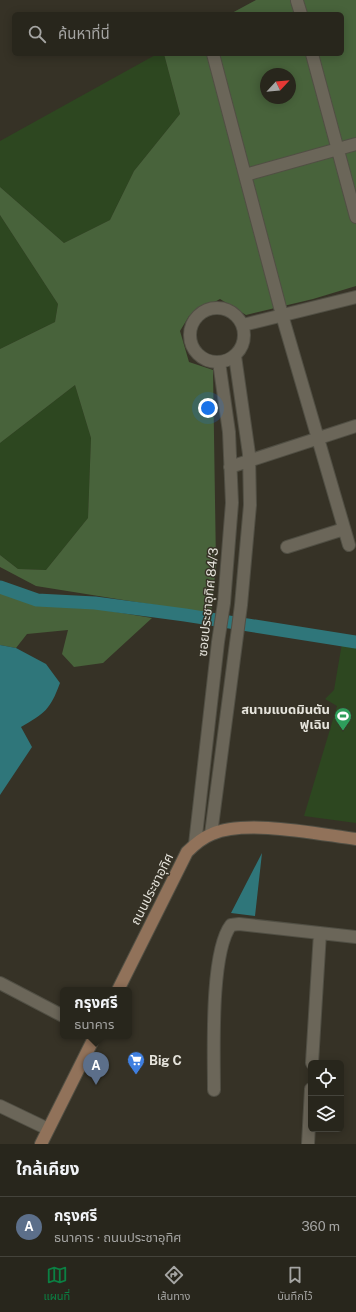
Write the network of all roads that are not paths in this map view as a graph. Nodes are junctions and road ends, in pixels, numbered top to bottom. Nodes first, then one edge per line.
1 (297, 1) dead end
2 (300, 12) edge
3 (214, 56) edge
4 (313, 56) edge
5 (356, 144) edge
6 (338, 149) junction
7 (245, 175) junction
8 (356, 216) edge
9 (356, 297) edge
10 (282, 315) junction
11 (243, 325) junction
12 (235, 356) junction
13 (219, 362) junction
14 (356, 426) edge
15 (318, 437) junction
16 (250, 461) junction
17 (230, 467) junction
18 (232, 503) junction
19 (250, 505) junction
20 (344, 529) junction
21 (349, 545) dead end
22 (287, 547) dead end
23 (211, 834) junction
24 (356, 839) edge
25 (195, 844) junction
26 (320, 933) junction
27 (356, 937) edge
28 (0, 983) edge
29 (120, 987) edge
30 (60, 1014) edge
31 (93, 1039) edge
32 (312, 1060) edge
33 (214, 1090) dead end
34 (311, 1096) edge
35 (0, 1106) edge
36 (48, 1129) junction
37 (41, 1144) edge
38 (308, 1144) edge

1 - 2 street
3 - 7 street
4 - 6 street
5 - 6 street
6 - 7 street
6 - 8 street
7 - 10 street
9 - 10 street
10 - 11 street
10 - 15 street
11 - 12 street
11 - 13 street
12 - 13 street
12 - 16 street
13 - 17 street, ซอยประชาอุทิศ 84/3
14 - 15 street
15 - 16 street
15 - 20 street
16 - 17 street
16 - 19 street
17 - 18 street, ซอยประชาอุทิศ 84/3
18 - 19 street
18 - 25 street, ซอยประชาอุทิศ 84/3
19 - 23 street
20 - 21 street
20 - 22 street
23 - 24 main road, ถนนประชาอุทิศ
23 - 25 main road, ถนนประชาอุทิศ
25 - 29 main road, ถนนประชาอุทิศ
26 - 27 street
26 - 32 street
26 - 33 street
28 - 30 street
31 - 36 main road
34 - 38 street
35 - 36 street
36 - 37 main road

